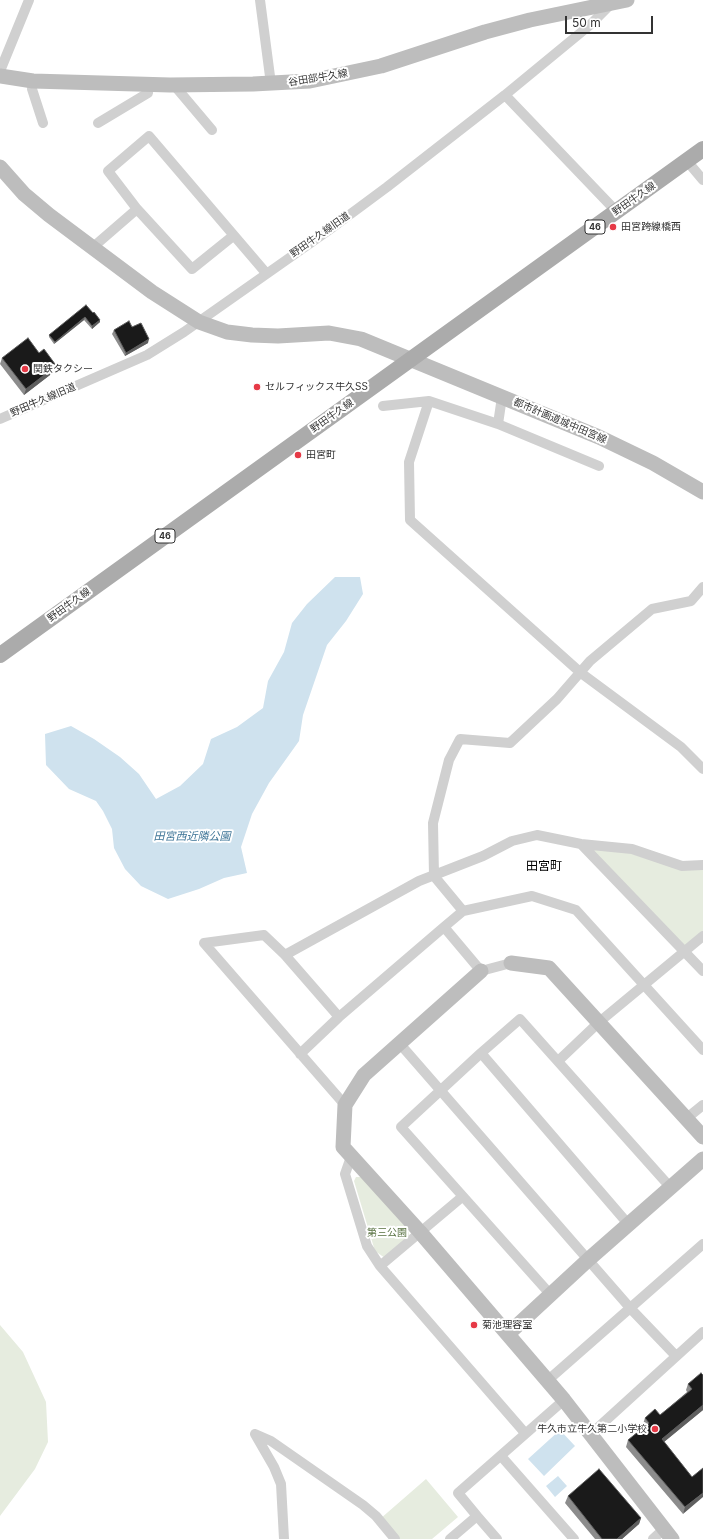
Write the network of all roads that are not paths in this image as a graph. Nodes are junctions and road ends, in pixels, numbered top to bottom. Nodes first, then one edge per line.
1 (29, 0) edge
2 (260, 0) edge
3 (627, 0) edge
4 (610, 5) junction
5 (0, 71) edge
6 (0, 76) edge
7 (33, 81) junction
8 (149, 84) junction
9 (271, 84) junction
10 (174, 85) junction
11 (505, 95) junction
12 (43, 123) dead end
13 (98, 123) dead end
14 (212, 130) dead end
15 (703, 149) edge
16 (687, 161) junction
17 (0, 167) edge
18 (703, 180) edge
19 (137, 209) junction
20 (616, 211) junction
21 (233, 236) junction
22 (92, 248) junction
23 (266, 273) junction
24 (199, 322) junction
25 (412, 360) junction
26 (502, 396) junction
27 (429, 401) junction
28 (383, 406) dead end
29 (0, 419) edge
30 (498, 424) junction
31 (599, 466) dead end
32 (703, 492) edge
33 (703, 587) edge
34 (0, 655) edge
35 (581, 673) junction
36 (703, 769) edge
37 (581, 844) junction
38 (703, 865) edge
39 (434, 876) junction
40 (463, 911) junction
41 (444, 927) junction
42 (703, 936) edge
43 (686, 952) junction
44 (285, 955) junction
45 (512, 963) joint
46 (481, 971) junction
47 (703, 971) edge
48 (644, 984) junction
49 (339, 1017) junction
50 (598, 1023) junction
51 (400, 1044) junction
52 (703, 1050) edge
53 (481, 1053) junction
54 (300, 1054) junction
55 (558, 1061) junction
56 (440, 1090) junction
57 (345, 1104) junction
58 (703, 1105) edge
59 (687, 1118) junction
60 (703, 1137) edge
61 (351, 1157) junction
62 (703, 1159) edge
63 (672, 1188) junction
64 (462, 1197) junction
65 (629, 1225) junction
66 (420, 1232) junction
67 (703, 1244) edge
68 (589, 1259) junction
69 (380, 1266) junction
70 (550, 1294) junction
71 (630, 1309) junction
72 (703, 1332) edge
73 (508, 1334) junction
74 (676, 1356) junction
75 (547, 1381) junction
76 (564, 1400) junction
77 (525, 1433) junction
78 (592, 1433) junction
79 (501, 1456) junction
80 (477, 1516) junction
81 (668, 1534) edge
82 (284, 1539) edge
83 (395, 1539) edge
84 (450, 1539) edge
85 (497, 1539) edge
86 (574, 1539) edge
87 (653, 1539) edge

1 - 5 street
2 - 9 street
3 - 4 street, 谷田部牛久線
4 - 9 street, 谷田部牛久線
4 - 11 street, 野田牛久線旧道
6 - 7 street, 谷田部牛久線
7 - 8 street, 谷田部牛久線
7 - 12 street
8 - 10 street, 谷田部牛久線
8 - 13 street
9 - 10 street, 谷田部牛久線
10 - 14 street
11 - 20 street
11 - 23 street, 野田牛久線旧道
15 - 16 main road, 野田牛久線 / 46
16 - 18 street
16 - 20 main road, 野田牛久線 / 46
17 - 22 street, 都市計画道城中田宮線
19 - 21 street
19 - 21 street
19 - 22 street
20 - 25 main road, 野田牛久線 / 46
21 - 23 street
22 - 24 street, 都市計画道城中田宮線
23 - 24 street, 野田牛久線旧道
24 - 25 street, 都市計画道城中田宮線
24 - 29 street, 野田牛久線旧道
25 - 26 street, 都市計画道城中田宮線
25 - 34 main road, 野田牛久線 / 46
26 - 30 street
26 - 32 street, 都市計画道城中田宮線
27 - 28 street
27 - 30 street
27 - 35 street
30 - 31 street
33 - 35 street
35 - 36 street
35 - 39 street
37 - 38 street
37 - 39 street
37 - 43 street
39 - 40 street
39 - 44 street
40 - 41 street
40 - 48 street
41 - 46 street
41 - 49 street
42 - 43 street
43 - 47 street
43 - 48 street
44 - 49 street
44 - 54 street
45 - 46 street
45 - 50 street
46 - 51 street
48 - 50 street
48 - 52 street
49 - 54 street
50 - 55 street
50 - 59 street
51 - 56 street
51 - 57 street
53 - 55 street
53 - 56 street
53 - 65 street
54 - 57 street
55 - 63 street
56 - 64 street
56 - 68 street
57 - 61 street
58 - 59 street
59 - 60 street
61 - 66 street
61 - 69 street
62 - 63 street
63 - 65 street
64 - 66 street
64 - 70 street
65 - 68 street
66 - 69 street
66 - 73 street
67 - 71 street
68 - 70 street
68 - 71 street
69 - 77 street
70 - 73 street
71 - 74 street
71 - 75 street
72 - 74 street
73 - 75 street
74 - 78 street
75 - 76 street
76 - 77 street
76 - 78 street
77 - 79 street
78 - 81 street
79 - 80 street
79 - 86 street
80 - 84 street
80 - 85 street
81 - 87 street
82 - 83 street

